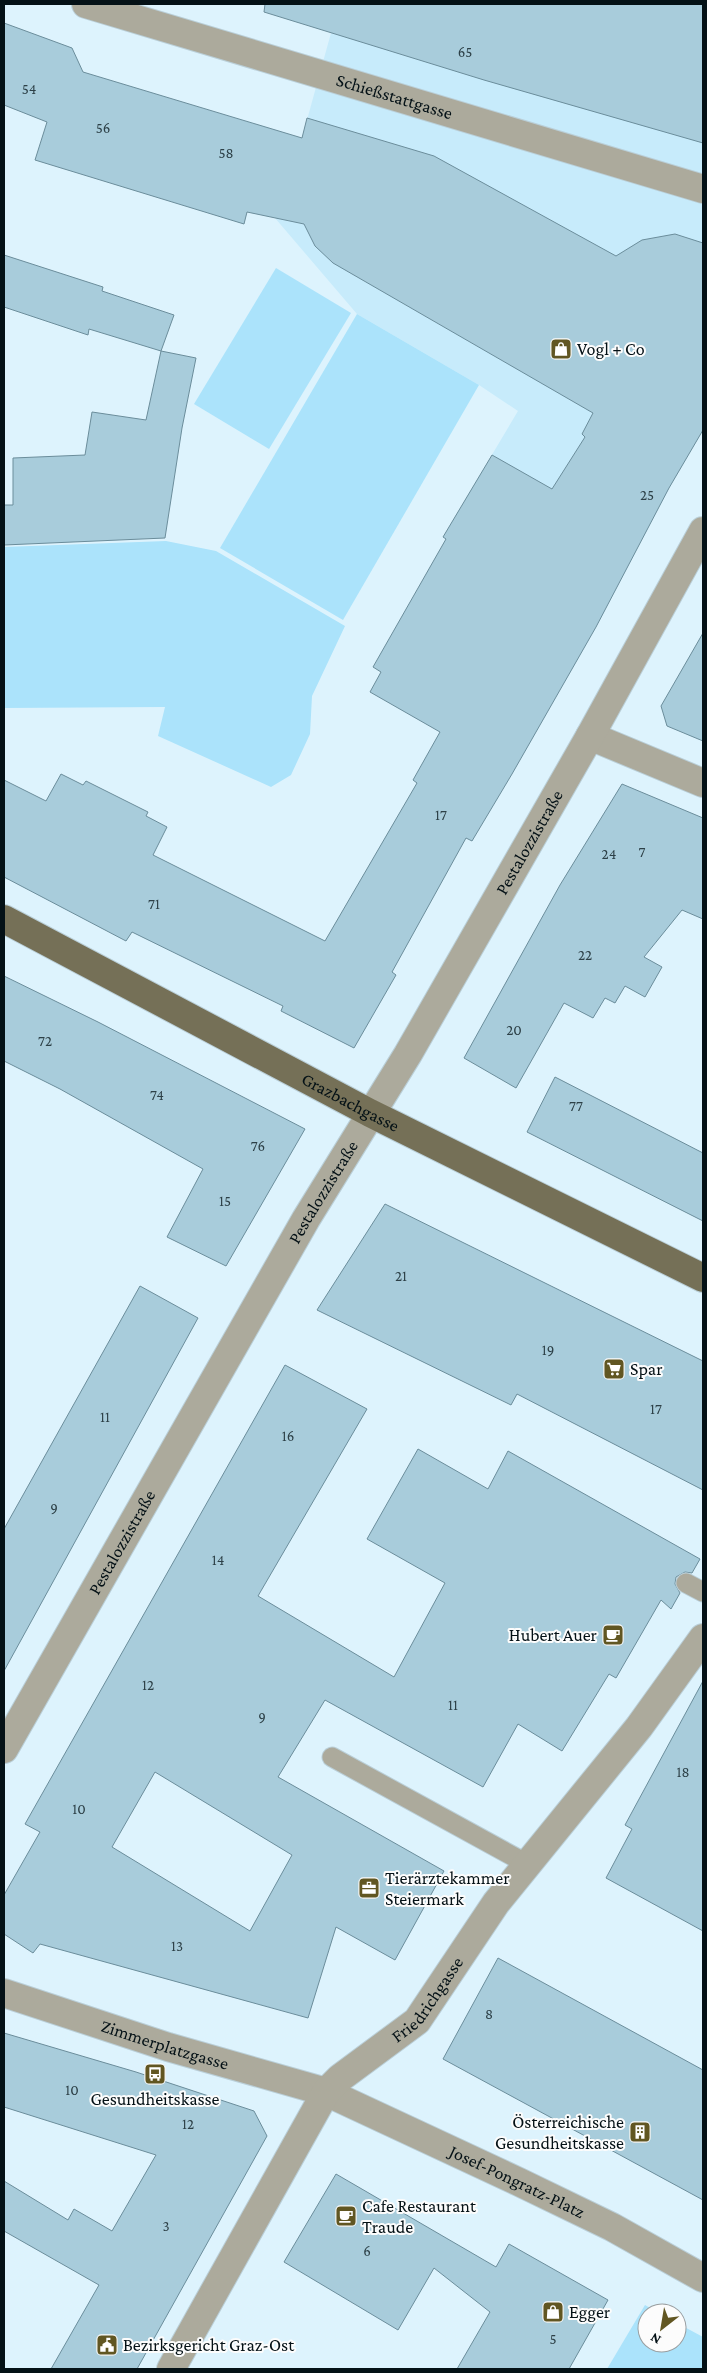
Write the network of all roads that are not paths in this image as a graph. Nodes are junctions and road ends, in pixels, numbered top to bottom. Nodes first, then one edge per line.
1 (86, 4) edge
2 (703, 189) edge
3 (703, 531) edge
4 (590, 736) junction
5 (703, 783) edge
6 (4, 919) edge
7 (370, 1114) junction
8 (703, 1278) edge
9 (686, 1583) dead end
10 (703, 1592) edge
11 (703, 1638) edge
12 (4, 1749) edge
13 (332, 1757) dead end
14 (529, 1864) junction
15 (4, 1993) edge
16 (326, 2092) junction
17 (703, 2278) edge
18 (171, 2369) edge

1 - 2 street, Schießstattgasse
3 - 4 street, Pestalozzistraße
4 - 5 street
4 - 7 street, Pestalozzistraße
6 - 7 main road, Grazbachgasse
7 - 8 main road, Grazbachgasse
7 - 12 street, Pestalozzistraße
9 - 10 lane
11 - 14 street, Friedrichgasse
13 - 14 lane
14 - 16 street, Friedrichgasse
15 - 16 street, Zimmerplatzgasse
16 - 17 street, Josef-Pongratz-Platz
16 - 18 street, Friedrichgasse

